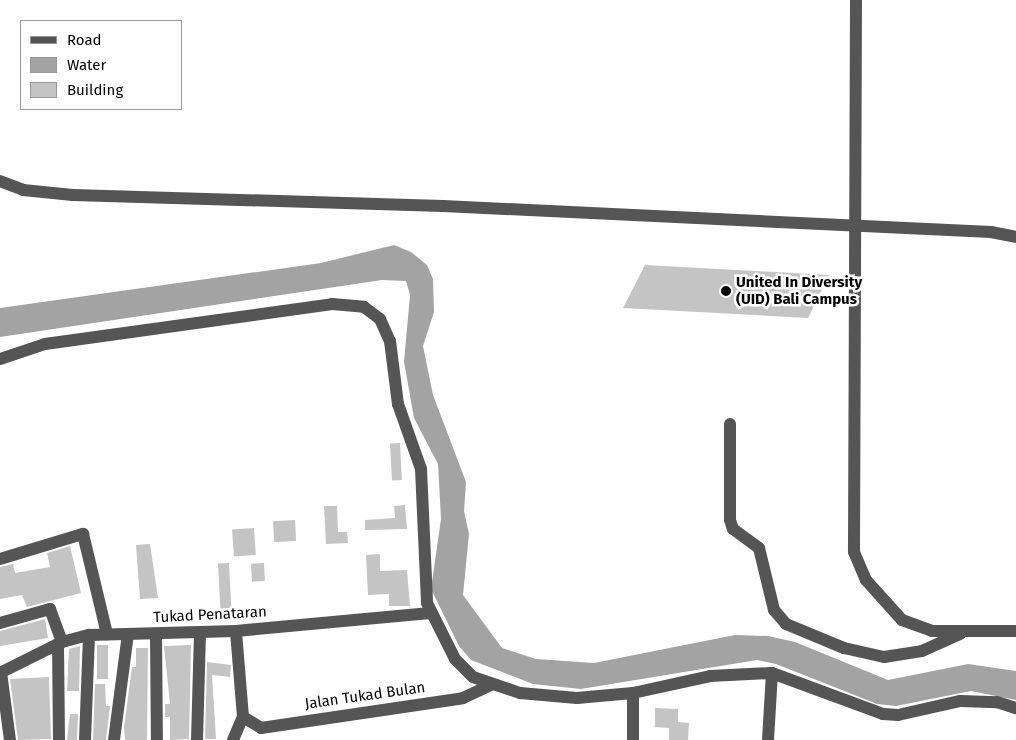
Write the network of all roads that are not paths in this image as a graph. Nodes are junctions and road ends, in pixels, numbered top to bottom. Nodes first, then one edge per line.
1 (856, 0) edge
2 (0, 181) edge
3 (856, 225) junction
4 (1016, 237) edge
5 (0, 359) edge
6 (730, 424) dead end
7 (0, 559) edge
8 (430, 613) junction
9 (0, 623) edge
10 (236, 631) junction
11 (1016, 632) edge
12 (200, 633) junction
13 (962, 633) junction
14 (107, 634) junction
15 (128, 634) junction
16 (156, 634) junction
17 (89, 636) junction
18 (60, 643) junction
19 (0, 673) edge
20 (772, 673) junction
21 (491, 685) junction
22 (633, 693) junction
23 (1016, 708) edge
24 (243, 717) junction
25 (10, 740) edge
26 (59, 740) edge
27 (85, 740) edge
28 (114, 740) edge
29 (157, 740) edge
30 (197, 740) edge
31 (233, 740) edge
32 (632, 740) edge
33 (768, 740) edge

1 - 3 street
2 - 3 street
3 - 4 street
3 - 13 street
5 - 8 street
6 - 13 street
7 - 14 street
8 - 10 street, Tukad Penataran
8 - 21 street
9 - 18 street
10 - 12 street, Tukad Penataran
10 - 24 street
11 - 13 street
12 - 16 street, Tukad Penataran
12 - 30 street
14 - 15 street, Tukad Penataran
14 - 17 street, Tukad Penataran
15 - 16 street, Tukad Penataran
15 - 28 street
16 - 29 street
17 - 18 street, Tukad Penataran
17 - 27 street
18 - 19 street, Tukad Penataran
18 - 26 street
19 - 25 street
20 - 22 street
20 - 23 street
20 - 33 street
21 - 22 street
21 - 24 street, Jalan Tukad Bulan
22 - 32 street
24 - 31 street

